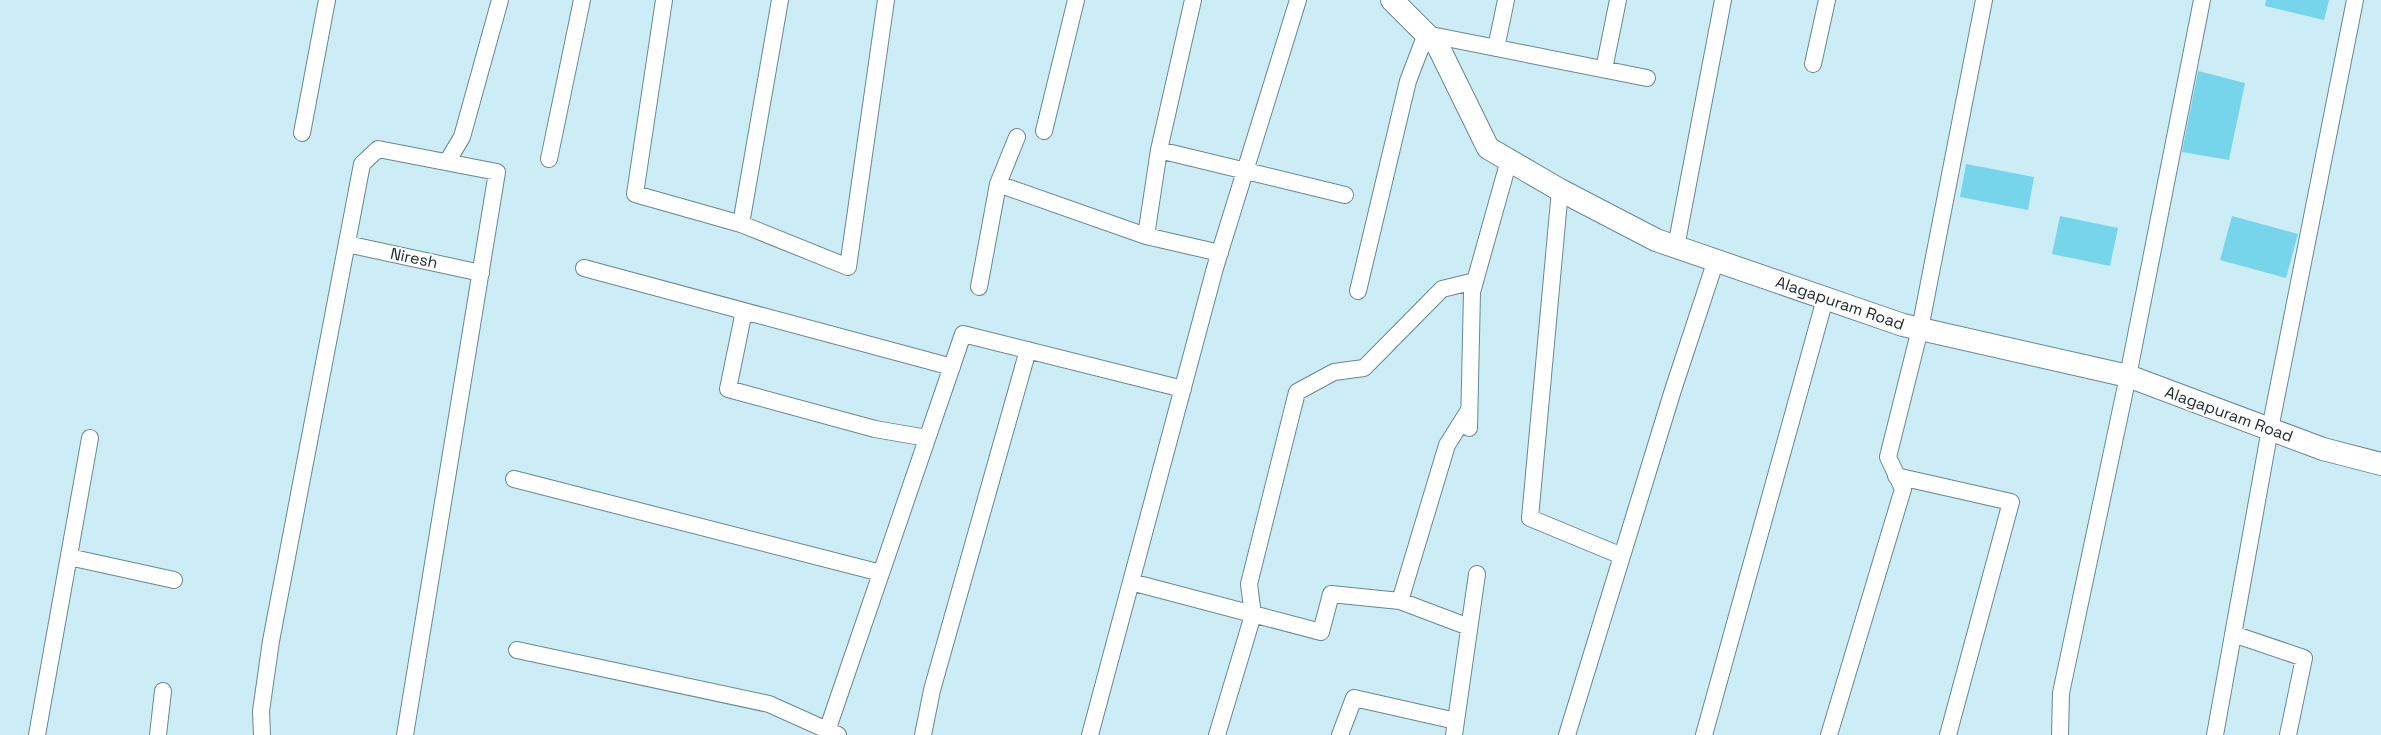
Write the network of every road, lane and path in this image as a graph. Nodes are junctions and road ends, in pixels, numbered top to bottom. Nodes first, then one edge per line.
1 (327, 0) edge
2 (500, 0) edge
3 (582, 0) edge
4 (664, 0) edge
5 (780, 0) edge
6 (886, 0) edge
7 (1076, 0) edge
8 (1193, 0) edge
9 (1298, 0) edge
10 (1392, 0) edge
11 (1506, 0) edge
12 (1618, 0) edge
13 (1723, 0) edge
14 (1827, 0) edge
15 (1984, 0) edge
16 (2202, 0) edge
17 (2355, 0) edge
18 (1426, 34) junction
19 (1496, 48) junction
20 (1812, 64) dead end
21 (1604, 69) junction
22 (1647, 78) dead end
23 (1044, 131) dead end
24 (302, 133) dead end
25 (1017, 137) dead end
26 (1159, 150) junction
27 (549, 159) dead end
28 (1509, 160) junction
29 (447, 162) junction
30 (1246, 171) junction
31 (998, 184) junction
32 (1560, 190) junction
33 (1345, 195) dead end
34 (741, 224) junction
35 (1146, 236) junction
36 (347, 244) junction
37 (1676, 247) junction
38 (1220, 253) junction
39 (1716, 260) junction
40 (584, 268) dead end
41 (481, 273) junction
42 (1475, 281) junction
43 (979, 287) dead end
44 (1358, 292) dead end
45 (1825, 298) junction
46 (744, 311) junction
47 (1920, 329) junction
48 (1028, 350) junction
49 (952, 367) junction
50 (2128, 376) junction
51 (1183, 389) junction
52 (1469, 410) junction
53 (1469, 428) dead end
54 (2270, 429) junction
55 (90, 438) dead end
56 (927, 438) junction
57 (2381, 464) edge
58 (1896, 476) junction
59 (514, 479) dead end
60 (1622, 556) junction
61 (69, 557) junction
62 (881, 573) junction
63 (1477, 574) dead end
64 (174, 580) dead end
65 (1131, 582) junction
66 (1400, 602) junction
67 (1253, 614) junction
68 (1470, 627) junction
69 (2233, 634) junction
70 (517, 650) dead end
71 (164, 691) dead end
72 (1455, 728) edge
73 (833, 733) edge
74 (37, 735) edge
75 (158, 735) edge
76 (262, 735) edge
77 (405, 735) edge
78 (923, 735) edge
79 (1090, 735) edge
80 (1217, 735) edge
81 (1340, 735) edge
82 (1567, 735) edge
83 (1704, 735) edge
84 (1829, 735) edge
85 (1948, 735) edge
86 (2060, 735) edge
87 (2214, 735) edge
88 (2288, 735) edge

1 - 24 street
2 - 29 street
3 - 27 street
4 - 34 street
5 - 34 street
6 - 34 street
7 - 23 street
8 - 26 street
9 - 30 street
10 - 18 main road, Alagapuram Road
11 - 19 street
12 - 21 street
13 - 37 street
14 - 20 street
15 - 47 street
16 - 50 street
17 - 54 street
18 - 19 street
18 - 28 main road, Alagapuram Road
18 - 44 street
19 - 21 street
21 - 22 street
25 - 31 street
26 - 30 street
26 - 35 street
28 - 32 main road, Alagapuram Road
28 - 42 street
29 - 36 street
29 - 41 street
30 - 33 street
30 - 38 street
31 - 35 street
31 - 43 street
32 - 37 main road, Alagapuram Road
32 - 60 street
35 - 38 street
36 - 41 street, Niresh
36 - 76 street
37 - 39 main road, Alagapuram Road
38 - 51 street
39 - 45 main road, Alagapuram Road
39 - 60 street
40 - 46 street
41 - 77 street
42 - 52 street
42 - 67 street
45 - 47 main road, Alagapuram Road
45 - 83 street
46 - 49 street
46 - 56 street
47 - 50 main road, Alagapuram Road
47 - 58 street
48 - 49 street
48 - 51 street
48 - 78 street
49 - 56 street
50 - 54 main road, Alagapuram Road
50 - 86 street
51 - 65 street
52 - 53 street
52 - 66 street
54 - 57 main road, Alagapuram Road
54 - 69 street
55 - 61 street
56 - 62 street
58 - 84 street
58 - 85 street
59 - 62 street
60 - 82 street
61 - 64 street
61 - 74 street
62 - 73 street
63 - 68 street
65 - 67 street
65 - 79 street
66 - 67 street
66 - 68 street
67 - 80 street
68 - 72 street
69 - 87 street
69 - 88 street
70 - 73 street
71 - 75 street
72 - 81 street

